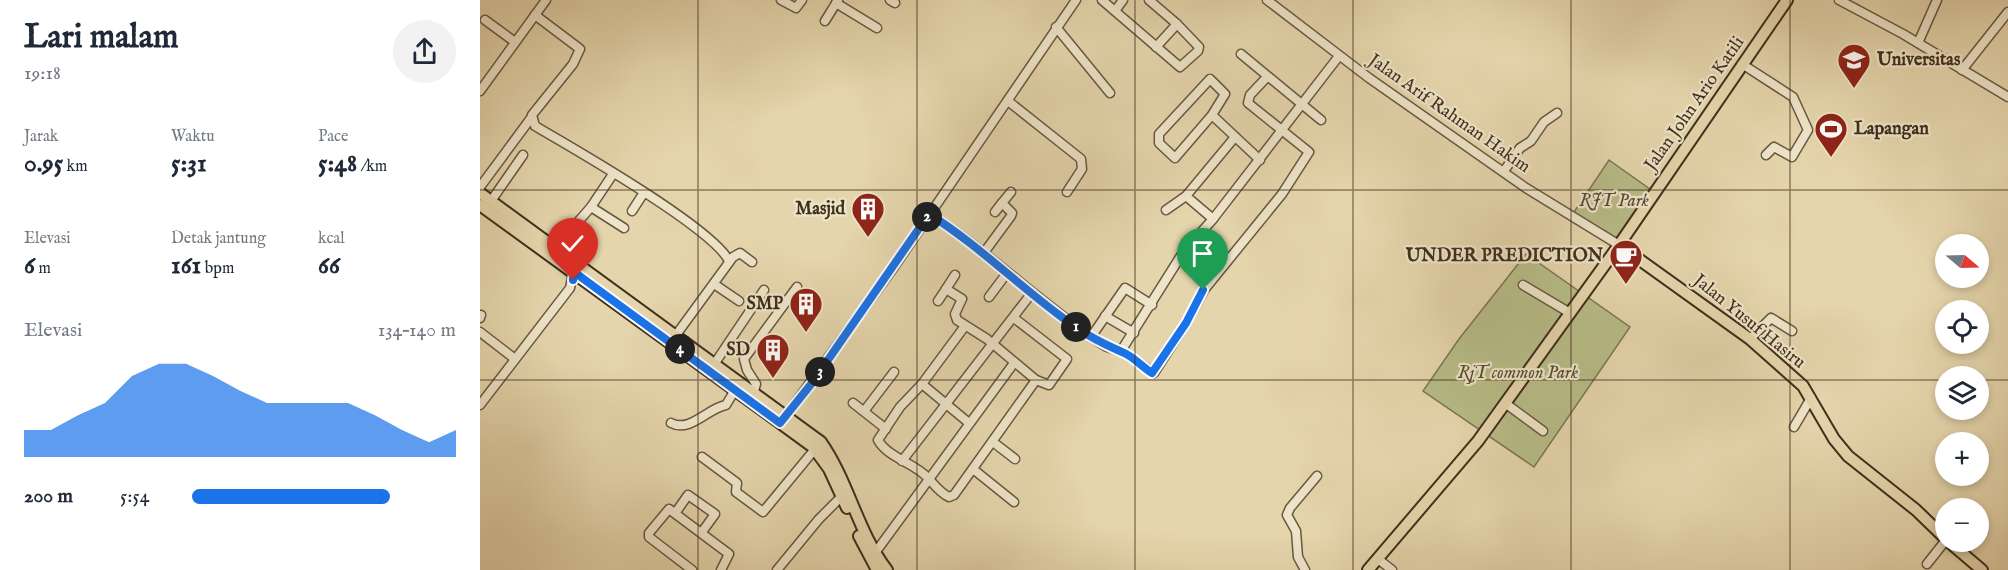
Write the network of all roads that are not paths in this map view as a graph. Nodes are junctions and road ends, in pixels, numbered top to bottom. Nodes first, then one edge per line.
1 (546, 0) edge
2 (781, 0) edge
3 (802, 0) edge
4 (1076, 0) edge
5 (1102, 0) edge
6 (1123, 0) edge
7 (1149, 0) edge
8 (1268, 0) edge
9 (1787, 0) edge
10 (1839, 0) edge
11 (1937, 0) edge
12 (837, 2) edge
13 (1115, 11) junction
14 (2008, 12) edge
15 (535, 15) junction
16 (485, 20) dead end
17 (825, 21) dead end
18 (1177, 24) junction
19 (1056, 27) junction
20 (876, 28) dead end
21 (515, 42) junction
22 (1918, 43) junction
23 (1156, 47) junction
24 (1241, 54) dead end
25 (1339, 56) junction
26 (1742, 64) junction
27 (1962, 70) junction
28 (1267, 77) junction
29 (483, 80) edge
30 (480, 91) edge
31 (1110, 93) dead end
32 (2008, 98) edge
33 (1008, 101) junction
34 (1301, 104) junction
35 (1557, 113) dead end
36 (1212, 115) junction
37 (531, 118) junction
38 (1321, 120) dead end
39 (1284, 129) junction
40 (1235, 137) junction
41 (523, 155) dead end
42 (1766, 155) dead end
43 (1260, 160) junction
44 (1504, 171) junction
45 (614, 174) junction
46 (480, 187) edge
47 (1011, 192) dead end
48 (1067, 192) dead end
49 (480, 193) edge
50 (643, 194) junction
51 (1186, 196) junction
52 (485, 203) edge
53 (1002, 203) junction
54 (591, 207) junction
55 (1166, 210) dead end
56 (632, 211) dead end
57 (995, 212) dead end
58 (929, 214) junction
59 (1213, 219) junction
60 (577, 223) dead end
61 (624, 228) dead end
62 (1194, 241) junction
63 (1619, 245) junction
64 (983, 254) junction
65 (729, 261) junction
66 (752, 262) dead end
67 (575, 267) junction
68 (1006, 273) junction
69 (955, 275) dead end
70 (1214, 276) junction
71 (714, 284) junction
72 (1523, 285) dead end
73 (797, 287) dead end
74 (946, 289) junction
75 (764, 290) dead end
76 (1031, 294) junction
77 (989, 297) dead end
78 (739, 301) dead end
79 (938, 301) dead end
80 (1152, 305) junction
81 (1570, 313) junction
82 (1105, 316) junction
83 (1014, 318) junction
84 (965, 326) junction
85 (480, 332) edge
86 (1792, 332) dead end
87 (1134, 333) junction
88 (676, 335) junction
89 (1090, 337) junction
90 (1750, 339) junction
91 (992, 344) junction
92 (1121, 351) junction
93 (515, 359) junction
94 (715, 363) junction
95 (1014, 363) junction
96 (894, 372) dead end
97 (1036, 380) junction
98 (922, 384) junction
99 (735, 390) junction
100 (754, 391) junction
101 (1811, 398) junction
102 (854, 403) dead end
103 (945, 403) junction
104 (1505, 403) junction
105 (480, 405) edge
106 (865, 410) junction
107 (784, 419) junction
108 (671, 423) dead end
109 (969, 423) junction
110 (1794, 427) dead end
111 (886, 429) junction
112 (1543, 431) dead end
113 (993, 442) junction
114 (815, 449) junction
115 (702, 457) dead end
116 (1015, 459) dead end
117 (902, 461) junction
118 (973, 469) junction
119 (1317, 476) dead end
120 (928, 482) junction
121 (679, 488) dead end
122 (688, 495) junction
123 (842, 496) junction
124 (1014, 501) dead end
125 (676, 512) junction
126 (715, 514) junction
127 (723, 520) dead end
128 (1935, 528) edge
129 (702, 532) junction
130 (1937, 552) edge
131 (1957, 552) edge
132 (875, 553) junction
133 (1378, 559) junction
134 (1927, 564) dead end
135 (1968, 566) edge
136 (692, 570) edge
137 (721, 570) edge
138 (777, 570) edge
139 (877, 570) edge
140 (887, 570) edge
141 (1305, 570) edge
142 (1368, 570) edge
143 (1392, 570) edge
144 (1982, 570) edge

1 - 15 street
2 - 3 street
4 - 19 street
5 - 13 street
6 - 13 street
7 - 18 street
8 - 25 street, Jalan Arif Rahman Hakim
9 - 26 main road, Jalan John Ario Katili
10 - 22 street
11 - 22 street
12 - 17 street
12 - 20 street
13 - 23 street
14 - 27 street
15 - 21 street
15 - 37 street
16 - 21 street
18 - 23 street
18 - 23 street
19 - 31 street
19 - 33 street
21 - 29 street
22 - 27 street
24 - 28 street
25 - 34 street
25 - 44 street, Jalan Arif Rahman Hakim
26 - 42 street
26 - 63 main road, Jalan John Ario Katili
27 - 32 street
28 - 34 street
28 - 39 street
29 - 30 street
33 - 48 street
33 - 58 street
34 - 38 street
34 - 39 street
35 - 44 street
36 - 36 street
36 - 40 street
37 - 45 street
37 - 46 street
39 - 43 street
39 - 70 street
40 - 43 street
40 - 51 street
41 - 52 street
43 - 59 street
44 - 63 street, Jalan Arif Rahman Hakim
45 - 50 street
45 - 54 street
47 - 53 street
49 - 52 main road
50 - 56 street
50 - 65 street
51 - 55 street
51 - 59 street
52 - 67 main road
53 - 57 street
53 - 64 street
54 - 60 street
54 - 61 street
58 - 64 street
58 - 107 street
59 - 62 street
62 - 70 street
62 - 80 street
63 - 81 main road, Jalan John Ario Katili
63 - 90 main road, Jalan Yusuf Hasiru
64 - 68 street
65 - 66 street
65 - 71 street
67 - 88 main road
67 - 93 street
67 - 99 main road
68 - 76 street
68 - 77 street
69 - 74 street
70 - 92 street
71 - 78 street
71 - 88 street
72 - 81 street
73 - 100 street
74 - 79 street
74 - 84 street
75 - 94 street
76 - 83 street
76 - 89 street
80 - 82 street
80 - 87 street
81 - 104 main road, Jalan John Ario Katili
82 - 87 street
82 - 89 street
83 - 91 street
83 - 97 street
84 - 91 street
84 - 98 street
85 - 93 street
86 - 90 street
87 - 92 street
88 - 94 main road
89 - 92 street
90 - 101 main road, Jalan Yusuf Hasiru
91 - 95 street
91 - 103 street
93 - 105 street
94 - 100 main road
95 - 97 street
95 - 109 street
96 - 106 street
97 - 113 street
98 - 103 street
98 - 111 street
99 - 107 main road
99 - 108 street
100 - 107 main road
101 - 110 street
101 - 128 main road, Jalan Yusuf Hasiru
102 - 106 street
103 - 109 street
103 - 117 street
104 - 112 street
104 - 133 main road, Jalan John Ario Katili
106 - 111 street
107 - 114 main road
107 - 132 main road
109 - 120 street
111 - 117 street
113 - 116 street
113 - 118 street
114 - 115 street
114 - 123 main road
117 - 120 street
118 - 120 street
118 - 124 street
119 - 141 street
120 - 132 street
121 - 122 street
122 - 125 street
122 - 126 street
123 - 138 street
123 - 139 main road
125 - 129 street
125 - 136 street
126 - 127 street
126 - 129 street
129 - 137 street
130 - 134 street
131 - 135 main road, Jalan Yusuf Hasiru
132 - 140 main road
133 - 142 main road, Jalan John Ario Katili
133 - 143 street
135 - 144 main road, Jalan Yusuf Hasiru

